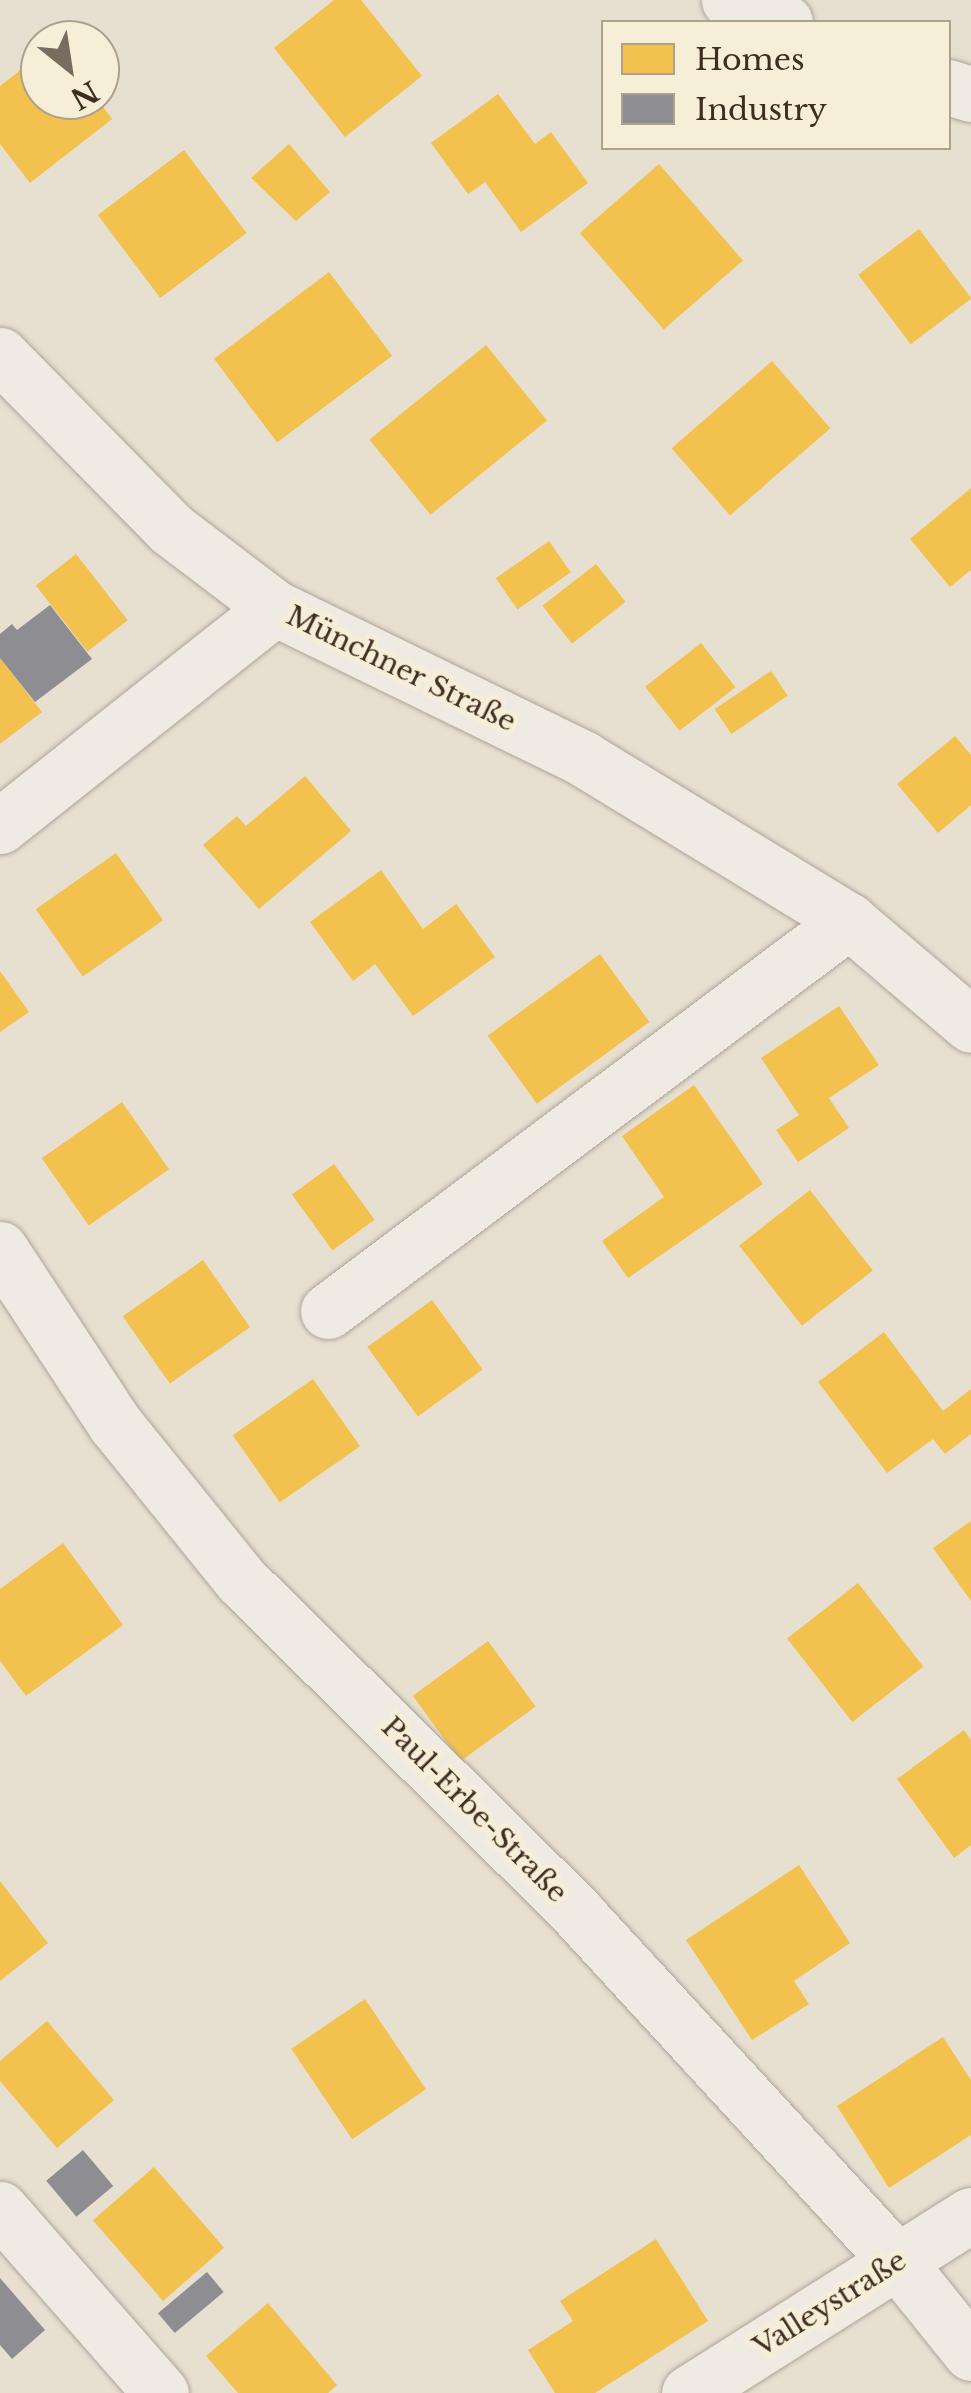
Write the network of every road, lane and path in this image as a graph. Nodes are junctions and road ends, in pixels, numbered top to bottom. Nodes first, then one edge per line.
1 (729, 0) edge
2 (780, 20) edge
3 (0, 355) edge
4 (275, 608) junction
5 (0, 826) edge
6 (849, 921) junction
7 (971, 1025) edge
8 (0, 1250) edge
9 (328, 1311) dead end
10 (0, 2209) edge
11 (971, 2215) edge
12 (896, 2261) junction
13 (971, 2354) edge
14 (161, 2393) edge
15 (689, 2393) edge

1 - 2 street
3 - 4 street, Münchner Straße
4 - 5 street
4 - 6 street, Münchner Straße
6 - 7 street, Münchner Straße
6 - 9 street
8 - 12 street, Paul-Erbe-Straße
10 - 14 street
11 - 12 street, Valleystraße
12 - 13 street, Paul-Erbe-Straße
12 - 15 street, Valleystraße

